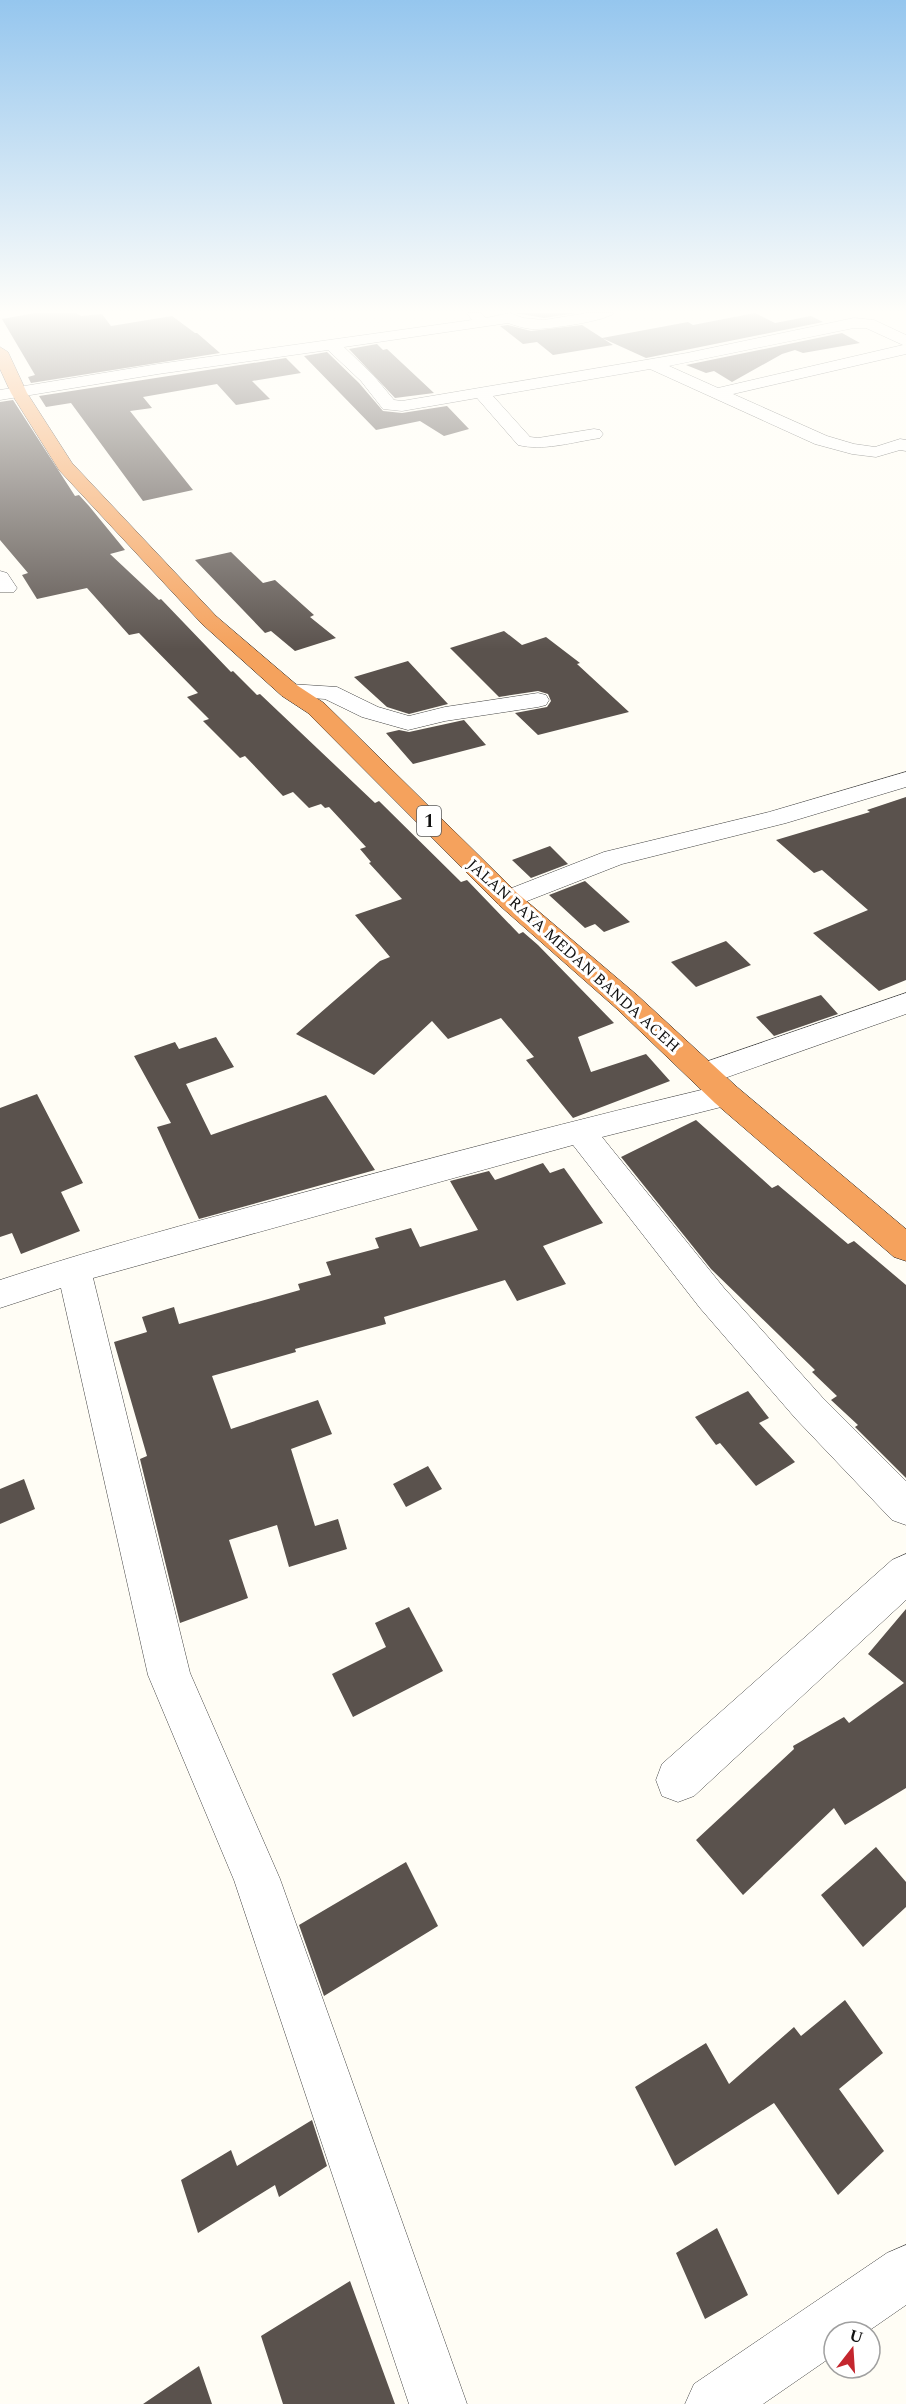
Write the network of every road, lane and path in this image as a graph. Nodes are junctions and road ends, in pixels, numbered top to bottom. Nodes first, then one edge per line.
1 (34, 425) edge
2 (510, 425) edge
3 (790, 425) edge
4 (594, 434) dead end
5 (906, 446) edge
6 (290, 691) junction
7 (538, 700) dead end
8 (906, 779) edge
9 (508, 899) junction
10 (906, 1003) edge
11 (716, 1084) junction
12 (579, 1130) junction
13 (906, 1248) edge
14 (74, 1269) junction
15 (0, 1294) edge
16 (906, 1507) edge
17 (906, 1573) edge
18 (678, 1780) dead end
19 (906, 2272) edge
20 (438, 2404) edge
21 (714, 2404) edge

1 - 6 highway, JALAN RAYA MEDAN BANDA ACEH / 1
2 - 4 street
3 - 5 street
6 - 7 street
6 - 9 highway, JALAN RAYA MEDAN BANDA ACEH / 1
8 - 9 street
9 - 11 highway, JALAN RAYA MEDAN BANDA ACEH / 1
10 - 11 street
11 - 12 street
11 - 13 highway, JALAN RAYA MEDAN BANDA ACEH / 1
12 - 14 street
12 - 16 street
14 - 15 street
14 - 20 street
17 - 18 street
19 - 21 street

